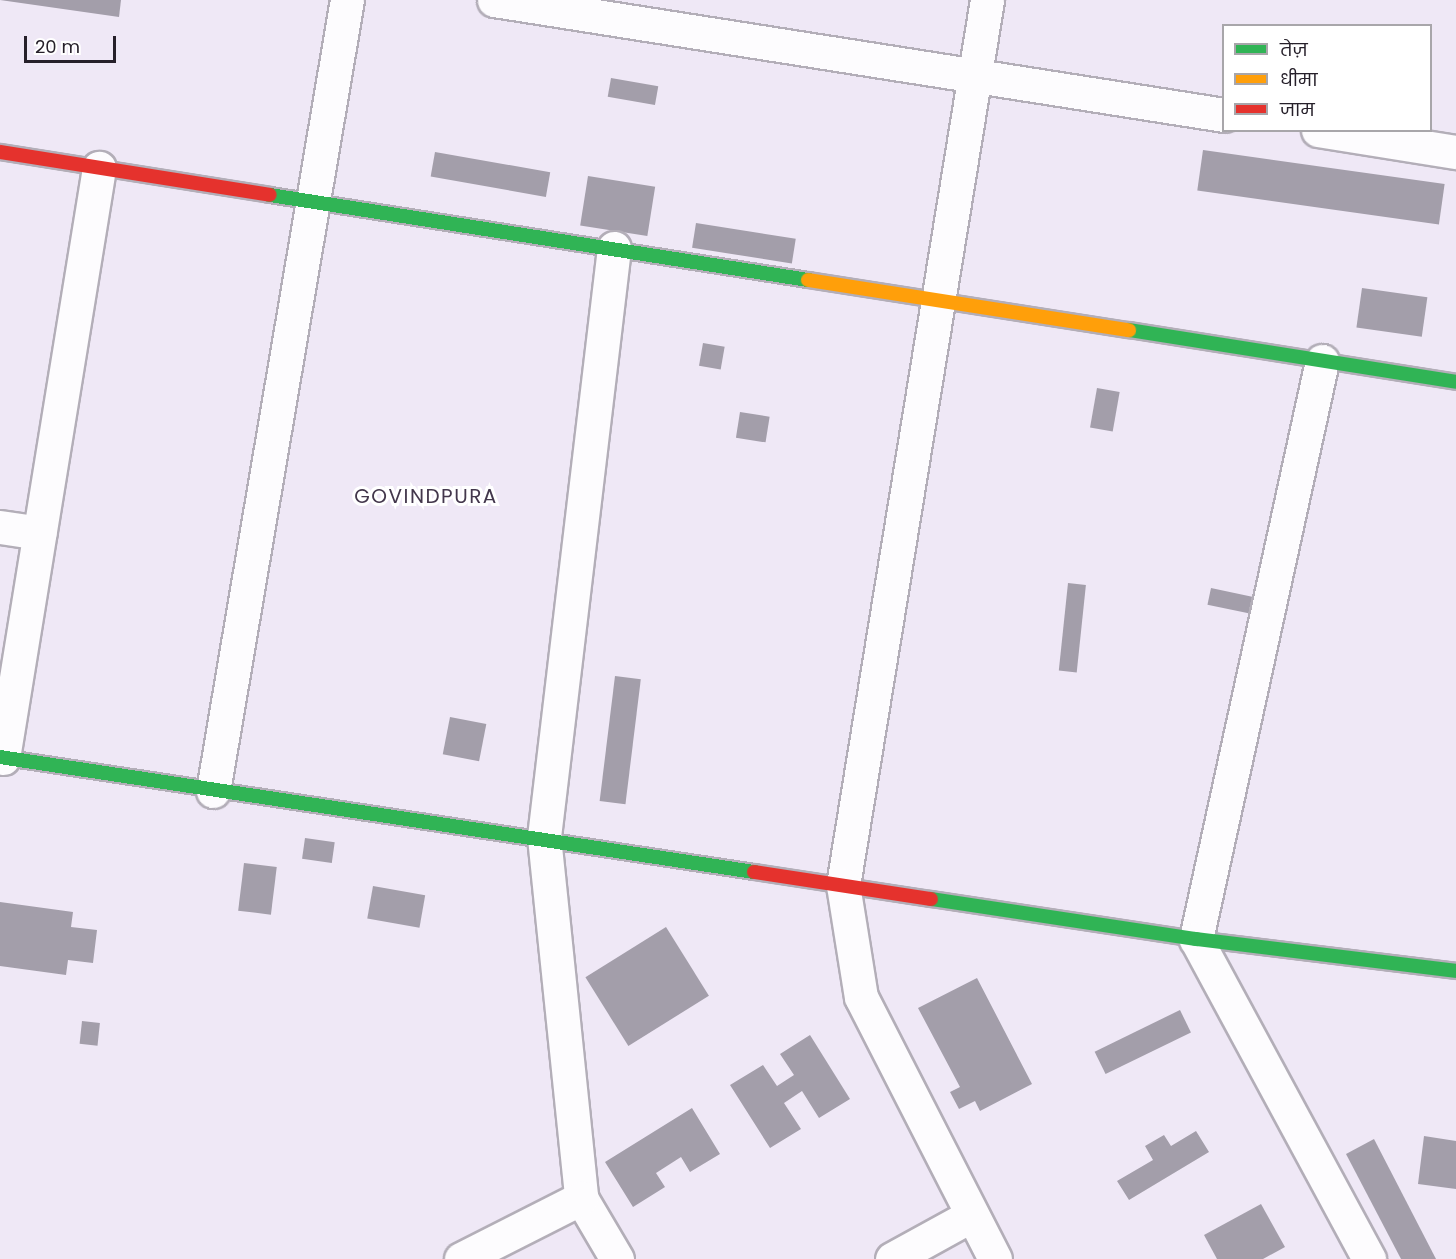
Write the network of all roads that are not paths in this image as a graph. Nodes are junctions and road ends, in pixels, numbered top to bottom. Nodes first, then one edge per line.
1 (348, 0) edge
2 (494, 0) edge
3 (987, 0) edge
4 (974, 76) junction
5 (1222, 116) edge
6 (1331, 132) edge
7 (0, 152) edge
8 (1456, 152) edge
9 (99, 168) junction
10 (313, 202) junction
11 (614, 248) junction
12 (938, 299) junction
13 (1322, 361) junction
14 (1456, 382) edge
15 (0, 527) edge
16 (40, 533) junction
17 (2, 757) edge
18 (213, 790) junction
19 (544, 837) junction
20 (843, 885) junction
21 (1196, 939) junction
22 (1456, 971) edge
23 (581, 1198) junction
24 (972, 1215) junction
25 (462, 1259) edge
26 (617, 1259) edge
27 (892, 1259) edge
28 (995, 1259) edge
29 (1369, 1259) edge

1 - 10 street
2 - 4 street
3 - 4 street
4 - 5 street
4 - 12 street
6 - 8 street
7 - 9 street
9 - 10 street
9 - 16 street
10 - 11 street
10 - 18 street
11 - 12 street
11 - 19 street
12 - 13 street
12 - 20 street
13 - 14 street
13 - 21 street
15 - 16 street
16 - 17 street
17 - 18 street
18 - 19 street
19 - 20 street
19 - 23 street
20 - 21 street
20 - 24 street
21 - 22 street
21 - 29 street
23 - 25 street
23 - 26 street
24 - 27 street
24 - 28 street

